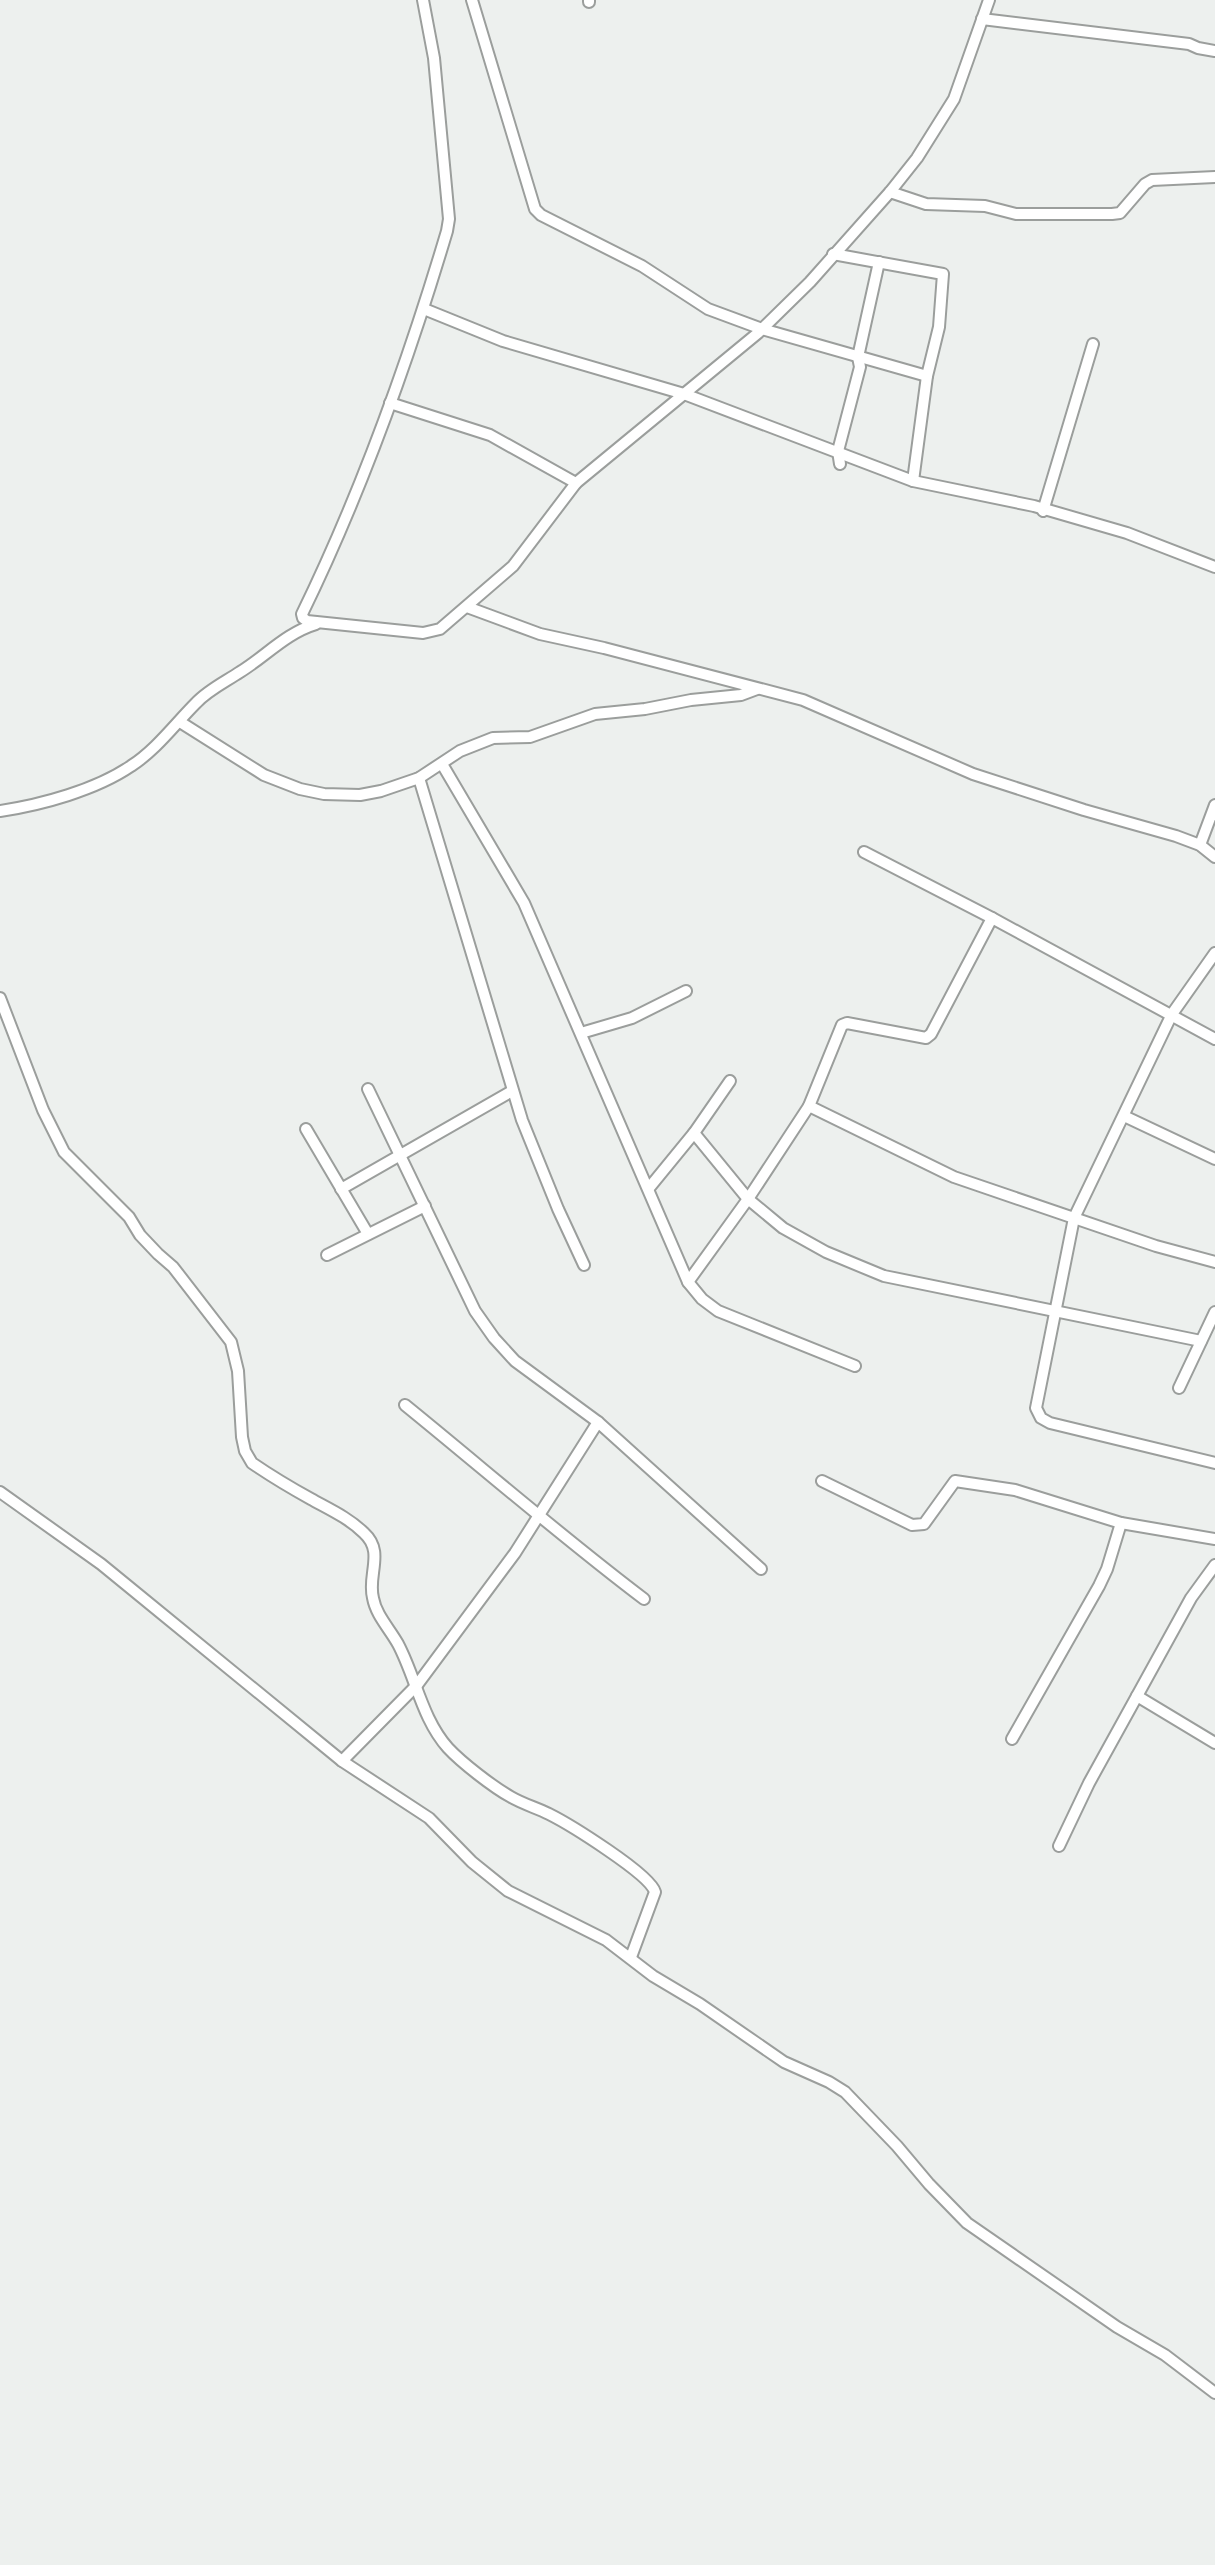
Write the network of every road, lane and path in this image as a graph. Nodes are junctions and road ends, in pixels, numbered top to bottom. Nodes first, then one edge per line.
1 (423, 0) edge
2 (472, 0) edge
3 (989, 0) edge
4 (982, 19) junction
5 (1215, 51) edge
6 (1215, 177) edge
7 (890, 192) junction
8 (834, 254) junction
9 (880, 262) junction
10 (424, 309) junction
11 (762, 329) junction
12 (1093, 344) dead end
13 (858, 357) junction
14 (927, 376) junction
15 (684, 394) junction
16 (390, 403) junction
17 (838, 451) junction
18 (840, 464) dead end
19 (913, 481) junction
20 (576, 483) junction
21 (1043, 511) junction
22 (1215, 567) edge
23 (467, 607) junction
24 (320, 622) junction
25 (757, 689) junction
26 (180, 722) junction
27 (442, 764) junction
28 (419, 778) junction
29 (1215, 805) edge
30 (0, 811) edge
31 (1200, 845) junction
32 (864, 852) dead end
33 (1215, 857) edge
34 (992, 918) junction
35 (1215, 953) edge
36 (686, 991) dead end
37 (0, 998) edge
38 (1172, 1014) junction
39 (581, 1033) junction
40 (1215, 1039) edge
41 (730, 1081) dead end
42 (368, 1089) dead end
43 (512, 1091) junction
44 (809, 1106) junction
45 (1124, 1116) junction
46 (306, 1129) dead end
47 (694, 1133) junction
48 (401, 1155) junction
49 (1215, 1159) edge
50 (649, 1188) junction
51 (341, 1189) junction
52 (748, 1199) junction
53 (425, 1206) junction
54 (1074, 1218) junction
55 (368, 1234) junction
56 (327, 1255) dead end
57 (1215, 1262) edge
58 (584, 1265) dead end
59 (688, 1282) junction
60 (1056, 1311) junction
61 (1215, 1312) edge
62 (1201, 1341) junction
63 (855, 1366) dead end
64 (1180, 1388) dead end
65 (405, 1405) dead end
66 (598, 1422) junction
67 (1215, 1463) edge
68 (822, 1481) dead end
69 (0, 1492) edge
70 (540, 1514) junction
71 (1121, 1523) junction
72 (1215, 1539) edge
73 (1215, 1565) edge
74 (761, 1569) dead end
75 (644, 1599) dead end
76 (417, 1685) junction
77 (1137, 1696) junction
78 (1012, 1739) dead end
79 (1215, 1743) edge
80 (342, 1761) junction
81 (1059, 1846) dead end
82 (631, 1957) junction
83 (1215, 2393) edge

1 - 10 street
2 - 11 street
3 - 4 street
4 - 5 street
4 - 7 street
6 - 7 street
7 - 8 street
8 - 9 street
8 - 11 street
9 - 13 street
9 - 14 street
10 - 15 street
10 - 16 street
11 - 13 street
11 - 15 street
12 - 21 street
13 - 14 street
13 - 17 street
14 - 19 street
15 - 17 street
15 - 20 street
16 - 20 street
16 - 24 street
17 - 18 street
17 - 19 street
19 - 21 street
20 - 23 street
21 - 22 street
23 - 24 street
23 - 25 street
24 - 26 street
25 - 27 street
25 - 31 street
26 - 28 street
26 - 30 street
27 - 28 street
27 - 39 street
28 - 43 street
29 - 31 street
31 - 33 street
32 - 34 street
34 - 38 street
34 - 44 street
35 - 38 street
36 - 39 street
37 - 76 street
38 - 40 street
38 - 45 street
39 - 50 street
41 - 47 street
42 - 48 street
43 - 48 street
43 - 58 street
44 - 52 street
44 - 54 street
45 - 49 street
45 - 54 street
46 - 51 street
47 - 50 street
47 - 52 street
48 - 51 street
48 - 53 street
50 - 59 street
51 - 55 street
52 - 59 street
52 - 60 street
53 - 55 street
53 - 66 street
54 - 57 street
54 - 60 street
55 - 56 street
59 - 63 street
60 - 62 street
60 - 67 street
61 - 62 street
62 - 64 street
65 - 70 street
66 - 70 street
66 - 74 street
68 - 71 street
69 - 80 street
70 - 75 street
70 - 76 street
71 - 72 street
71 - 78 street
73 - 77 street
76 - 80 street
76 - 82 street
77 - 79 street
77 - 81 street
80 - 82 street
82 - 83 street

